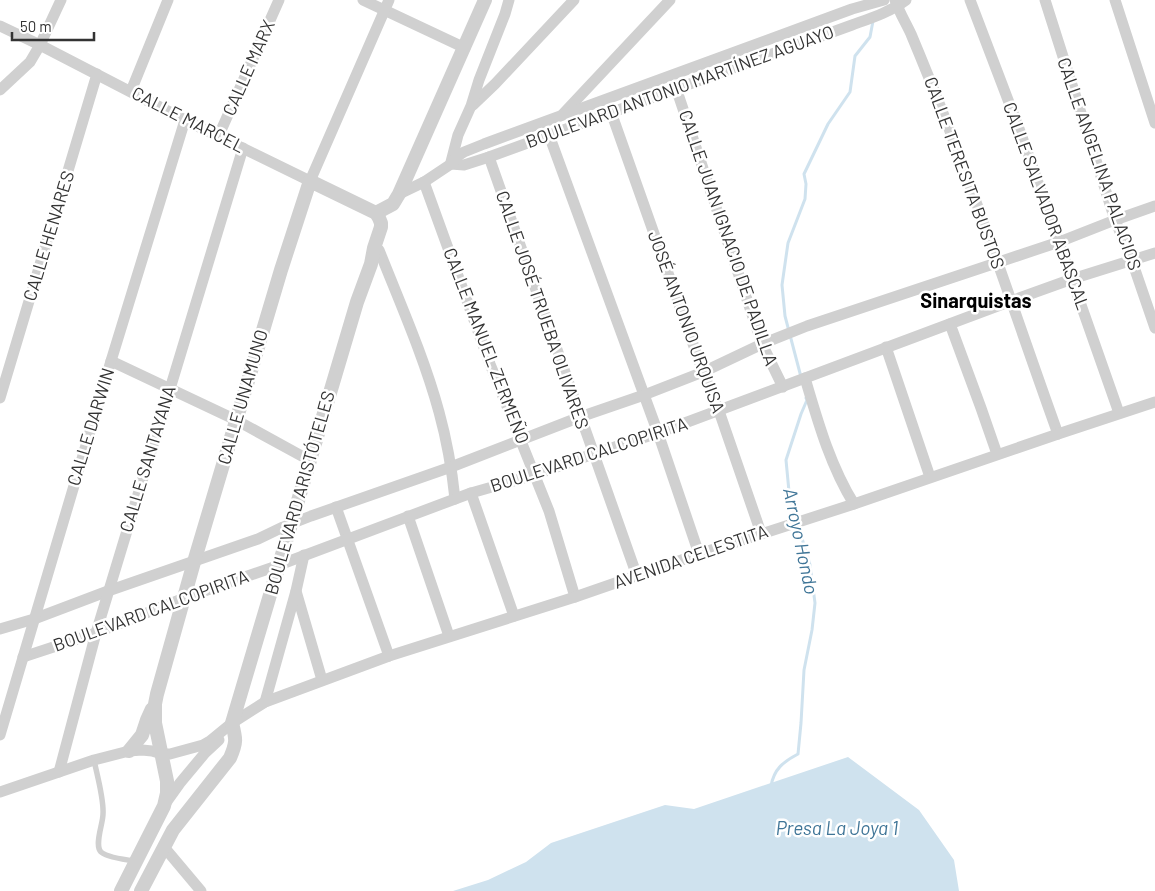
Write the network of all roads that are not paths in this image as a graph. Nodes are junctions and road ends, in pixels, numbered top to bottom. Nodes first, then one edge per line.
1 (61, 0) edge
2 (168, 0) edge
3 (279, 0) edge
4 (363, 0) edge
5 (485, 0) edge
6 (509, 0) edge
7 (574, 0) edge
8 (670, 0) edge
9 (883, 0) edge
10 (970, 0) edge
11 (1045, 0) edge
12 (1114, 0) edge
13 (900, 2) edge
14 (386, 5) edge
15 (852, 5) edge
16 (852, 25) junction
17 (0, 26) edge
18 (40, 45) junction
19 (465, 48) junction
20 (97, 74) junction
21 (676, 88) junction
22 (0, 90) edge
23 (131, 91) junction
24 (471, 106) junction
25 (611, 112) junction
26 (562, 115) junction
27 (185, 120) junction
28 (1155, 123) edge
29 (550, 135) junction
30 (219, 136) junction
31 (243, 148) junction
32 (488, 156) junction
33 (451, 164) junction
34 (310, 181) junction
35 (424, 182) junction
36 (399, 194) junction
37 (1155, 206) edge
38 (376, 213) junction
39 (1115, 220) junction
40 (1059, 242) junction
41 (379, 250) junction
42 (1155, 253) edge
43 (1132, 261) junction
44 (998, 262) junction
45 (371, 264) junction
46 (1072, 279) junction
47 (1011, 301) junction
48 (950, 324) junction
49 (1155, 328) edge
50 (762, 344) junction
51 (886, 347) junction
52 (111, 361) junction
53 (703, 372) junction
54 (795, 382) junction
55 (170, 388) junction
56 (644, 395) junction
57 (0, 398) edge
58 (1155, 402) edge
59 (718, 410) junction
60 (1119, 414) junction
61 (580, 417) junction
62 (236, 420) junction
63 (658, 433) junction
64 (1058, 434) junction
65 (521, 440) junction
66 (593, 454) junction
67 (997, 454) junction
68 (309, 460) junction
69 (451, 467) junction
70 (534, 475) junction
71 (930, 477) junction
72 (471, 493) junction
73 (456, 499) junction
74 (854, 504) junction
75 (336, 507) junction
76 (408, 516) junction
77 (290, 525) junction
78 (761, 533) junction
79 (348, 540) junction
80 (699, 554) junction
81 (304, 555) junction
82 (194, 562) junction
83 (279, 565) junction
84 (637, 576) junction
85 (108, 590) junction
86 (296, 591) junction
87 (575, 597) junction
88 (184, 598) junction
89 (514, 616) junction
90 (34, 619) junction
91 (0, 629) edge
92 (96, 633) junction
93 (450, 636) junction
94 (389, 656) junction
95 (23, 657) junction
96 (322, 680) junction
97 (265, 702) junction
98 (155, 704) junction
99 (232, 723) junction
100 (0, 736) edge
101 (129, 751) junction
102 (162, 754) junction
103 (94, 760) junction
104 (59, 772) junction
105 (0, 792) edge
106 (164, 806) junction
107 (164, 847) junction
108 (136, 861) junction
109 (121, 891) edge
110 (141, 891) edge
111 (201, 891) edge

1 - 18 street
2 - 23 street
3 - 30 street, CALLE MARX
4 - 14 street
5 - 19 street, BOULEVARD ARISTÓTELES
6 - 24 street
7 - 24 street
8 - 26 street
9 - 15 street, BOULEVARD ANTONIO MARTÍNEZ AGUAYO
10 - 40 street, CALLE SALVADOR ABASCAL
11 - 39 street, CALLE ANGELINA PALACIOS
12 - 28 street
13 - 16 street, BOULEVARD ANTONIO MARTÍNEZ AGUAYO
13 - 44 street, CALLE TERESITA BUSTOS
14 - 19 street
14 - 34 street, CALLE UNAMUNO
15 - 16 street
15 - 26 street, BOULEVARD ANTONIO MARTÍNEZ AGUAYO
16 - 21 street, BOULEVARD ANTONIO MARTÍNEZ AGUAYO
17 - 18 street, CALLE MARCEL
18 - 20 street, CALLE MARCEL
18 - 22 street
19 - 36 street, BOULEVARD ARISTÓTELES
20 - 23 street, CALLE MARCEL
20 - 57 street, CALLE HENARES
21 - 25 street, BOULEVARD ANTONIO MARTÍNEZ AGUAYO
21 - 50 street, CALLE JUAN IGNACIO DE PADILLA
23 - 27 street, CALLE MARCEL
24 - 33 street
25 - 29 street, BOULEVARD ANTONIO MARTÍNEZ AGUAYO
25 - 53 street, JOSÉ ANTONIO URQUISA
26 - 33 street, BOULEVARD ANTONIO MARTÍNEZ AGUAYO
27 - 30 street, CALLE MARCEL
27 - 52 street, CALLE DARWIN
29 - 32 street, BOULEVARD ANTONIO MARTÍNEZ AGUAYO
29 - 56 street
30 - 31 street, CALLE MARCEL
31 - 34 street, CALLE MARCEL
31 - 55 street, CALLE SANTAYANA
32 - 33 street, BOULEVARD ANTONIO MARTÍNEZ AGUAYO
32 - 61 street, CALLE JOSÉ TRUEBA OLIVARES
33 - 35 street, BOULEVARD ANTONIO MARTÍNEZ AGUAYO
34 - 38 street, CALLE MARCEL
34 - 62 street, CALLE UNAMUNO
35 - 36 street, BOULEVARD ANTONIO MARTÍNEZ AGUAYO
35 - 65 street, CALLE MANUEL ZERMEÑO
36 - 38 street, BOULEVARD ARISTÓTELES
36 - 41 street, BOULEVARD ARISTÓTELES
37 - 39 street, BOULEVARD CALCOPIRITA
38 - 45 street, BOULEVARD ARISTÓTELES
39 - 40 street, BOULEVARD CALCOPIRITA
39 - 43 street, CALLE ANGELINA PALACIOS
40 - 44 street, BOULEVARD CALCOPIRITA
40 - 46 street, CALLE SALVADOR ABASCAL
41 - 45 street, BOULEVARD ARISTÓTELES
41 - 69 street
42 - 43 street, BOULEVARD CALCOPIRITA
43 - 46 street, BOULEVARD CALCOPIRITA
43 - 49 street, CALLE ANGELINA PALACIOS
44 - 47 street, CALLE TERESITA BUSTOS
44 - 50 street, BOULEVARD CALCOPIRITA
45 - 68 street, BOULEVARD ARISTÓTELES
46 - 47 street, BOULEVARD CALCOPIRITA
46 - 60 street, CALLE SALVADOR ABASCAL
47 - 48 street, BOULEVARD CALCOPIRITA
47 - 64 street, CALLE TERESITA BUSTOS
48 - 51 street, BOULEVARD CALCOPIRITA
48 - 67 street
50 - 53 street, BOULEVARD CALCOPIRITA
50 - 54 street, CALLE JUAN IGNACIO DE PADILLA
51 - 54 street, BOULEVARD CALCOPIRITA
51 - 71 street
52 - 55 street
52 - 90 street, CALLE DARWIN
53 - 56 street, BOULEVARD CALCOPIRITA
53 - 59 street, JOSÉ ANTONIO URQUISA
54 - 59 street, BOULEVARD CALCOPIRITA
54 - 74 street, CALLE JUAN IGNACIO DE PADILLA
55 - 62 street
55 - 85 street, CALLE SANTAYANA
56 - 61 street, BOULEVARD CALCOPIRITA
56 - 63 street
58 - 60 street, AVENIDA CELESTITA
59 - 63 street, BOULEVARD CALCOPIRITA
59 - 78 street, JOSÉ ANTONIO URQUISA
60 - 64 street, AVENIDA CELESTITA
61 - 65 street, BOULEVARD CALCOPIRITA
61 - 66 street, CALLE JOSÉ TRUEBA OLIVARES
62 - 68 street
62 - 82 street, CALLE UNAMUNO
63 - 66 street, BOULEVARD CALCOPIRITA
63 - 80 street
64 - 67 street, AVENIDA CELESTITA
65 - 69 street, BOULEVARD CALCOPIRITA
65 - 70 street, CALLE MANUEL ZERMEÑO
66 - 70 street, BOULEVARD CALCOPIRITA
66 - 84 street, CALLE JOSÉ TRUEBA OLIVARES
67 - 71 street, AVENIDA CELESTITA
68 - 77 street, BOULEVARD ARISTÓTELES
69 - 73 street
69 - 75 street, BOULEVARD CALCOPIRITA
70 - 72 street, BOULEVARD CALCOPIRITA
70 - 87 street, CALLE MANUEL ZERMEÑO
71 - 74 street, AVENIDA CELESTITA
72 - 73 street, BOULEVARD CALCOPIRITA
72 - 89 street
73 - 76 street, BOULEVARD CALCOPIRITA
74 - 78 street, AVENIDA CELESTITA
75 - 77 street, BOULEVARD CALCOPIRITA
75 - 79 street
76 - 79 street, BOULEVARD CALCOPIRITA
76 - 93 street
77 - 82 street, BOULEVARD CALCOPIRITA
77 - 83 street, BOULEVARD ARISTÓTELES
78 - 80 street, AVENIDA CELESTITA
79 - 81 street, BOULEVARD CALCOPIRITA
79 - 94 street
80 - 84 street, AVENIDA CELESTITA
81 - 83 street, BOULEVARD CALCOPIRITA
81 - 86 street
82 - 85 street, BOULEVARD CALCOPIRITA
82 - 88 street, CALLE UNAMUNO
83 - 88 street, BOULEVARD CALCOPIRITA
83 - 99 street, BOULEVARD ARISTÓTELES
84 - 87 street, AVENIDA CELESTITA
85 - 90 street, BOULEVARD CALCOPIRITA
85 - 92 street, CALLE SANTAYANA
86 - 96 street
86 - 97 street
87 - 89 street, AVENIDA CELESTITA
88 - 92 street, BOULEVARD CALCOPIRITA
88 - 98 street, CALLE UNAMUNO
89 - 93 street, AVENIDA CELESTITA
90 - 91 street, BOULEVARD CALCOPIRITA
90 - 95 street, CALLE DARWIN
92 - 95 street, BOULEVARD CALCOPIRITA
92 - 104 street, CALLE SANTAYANA
93 - 94 street, AVENIDA CELESTITA
94 - 96 street, AVENIDA CELESTITA
95 - 100 street, CALLE DARWIN
96 - 97 street, AVENIDA CELESTITA
97 - 99 street, AVENIDA CELESTITA
98 - 101 street
98 - 102 street, CALLE UNAMUNO
99 - 102 street
99 - 106 street, BOULEVARD ARISTÓTELES
99 - 107 street, BOULEVARD ARISTÓTELES
101 - 102 street
101 - 103 street
102 - 106 street, CALLE UNAMUNO
103 - 104 street
103 - 108 lane
104 - 105 street
106 - 108 street, BOULEVARD ARISTÓTELES
107 - 110 street, BOULEVARD ARISTÓTELES
107 - 111 street
108 - 109 street, BOULEVARD ARISTÓTELES

